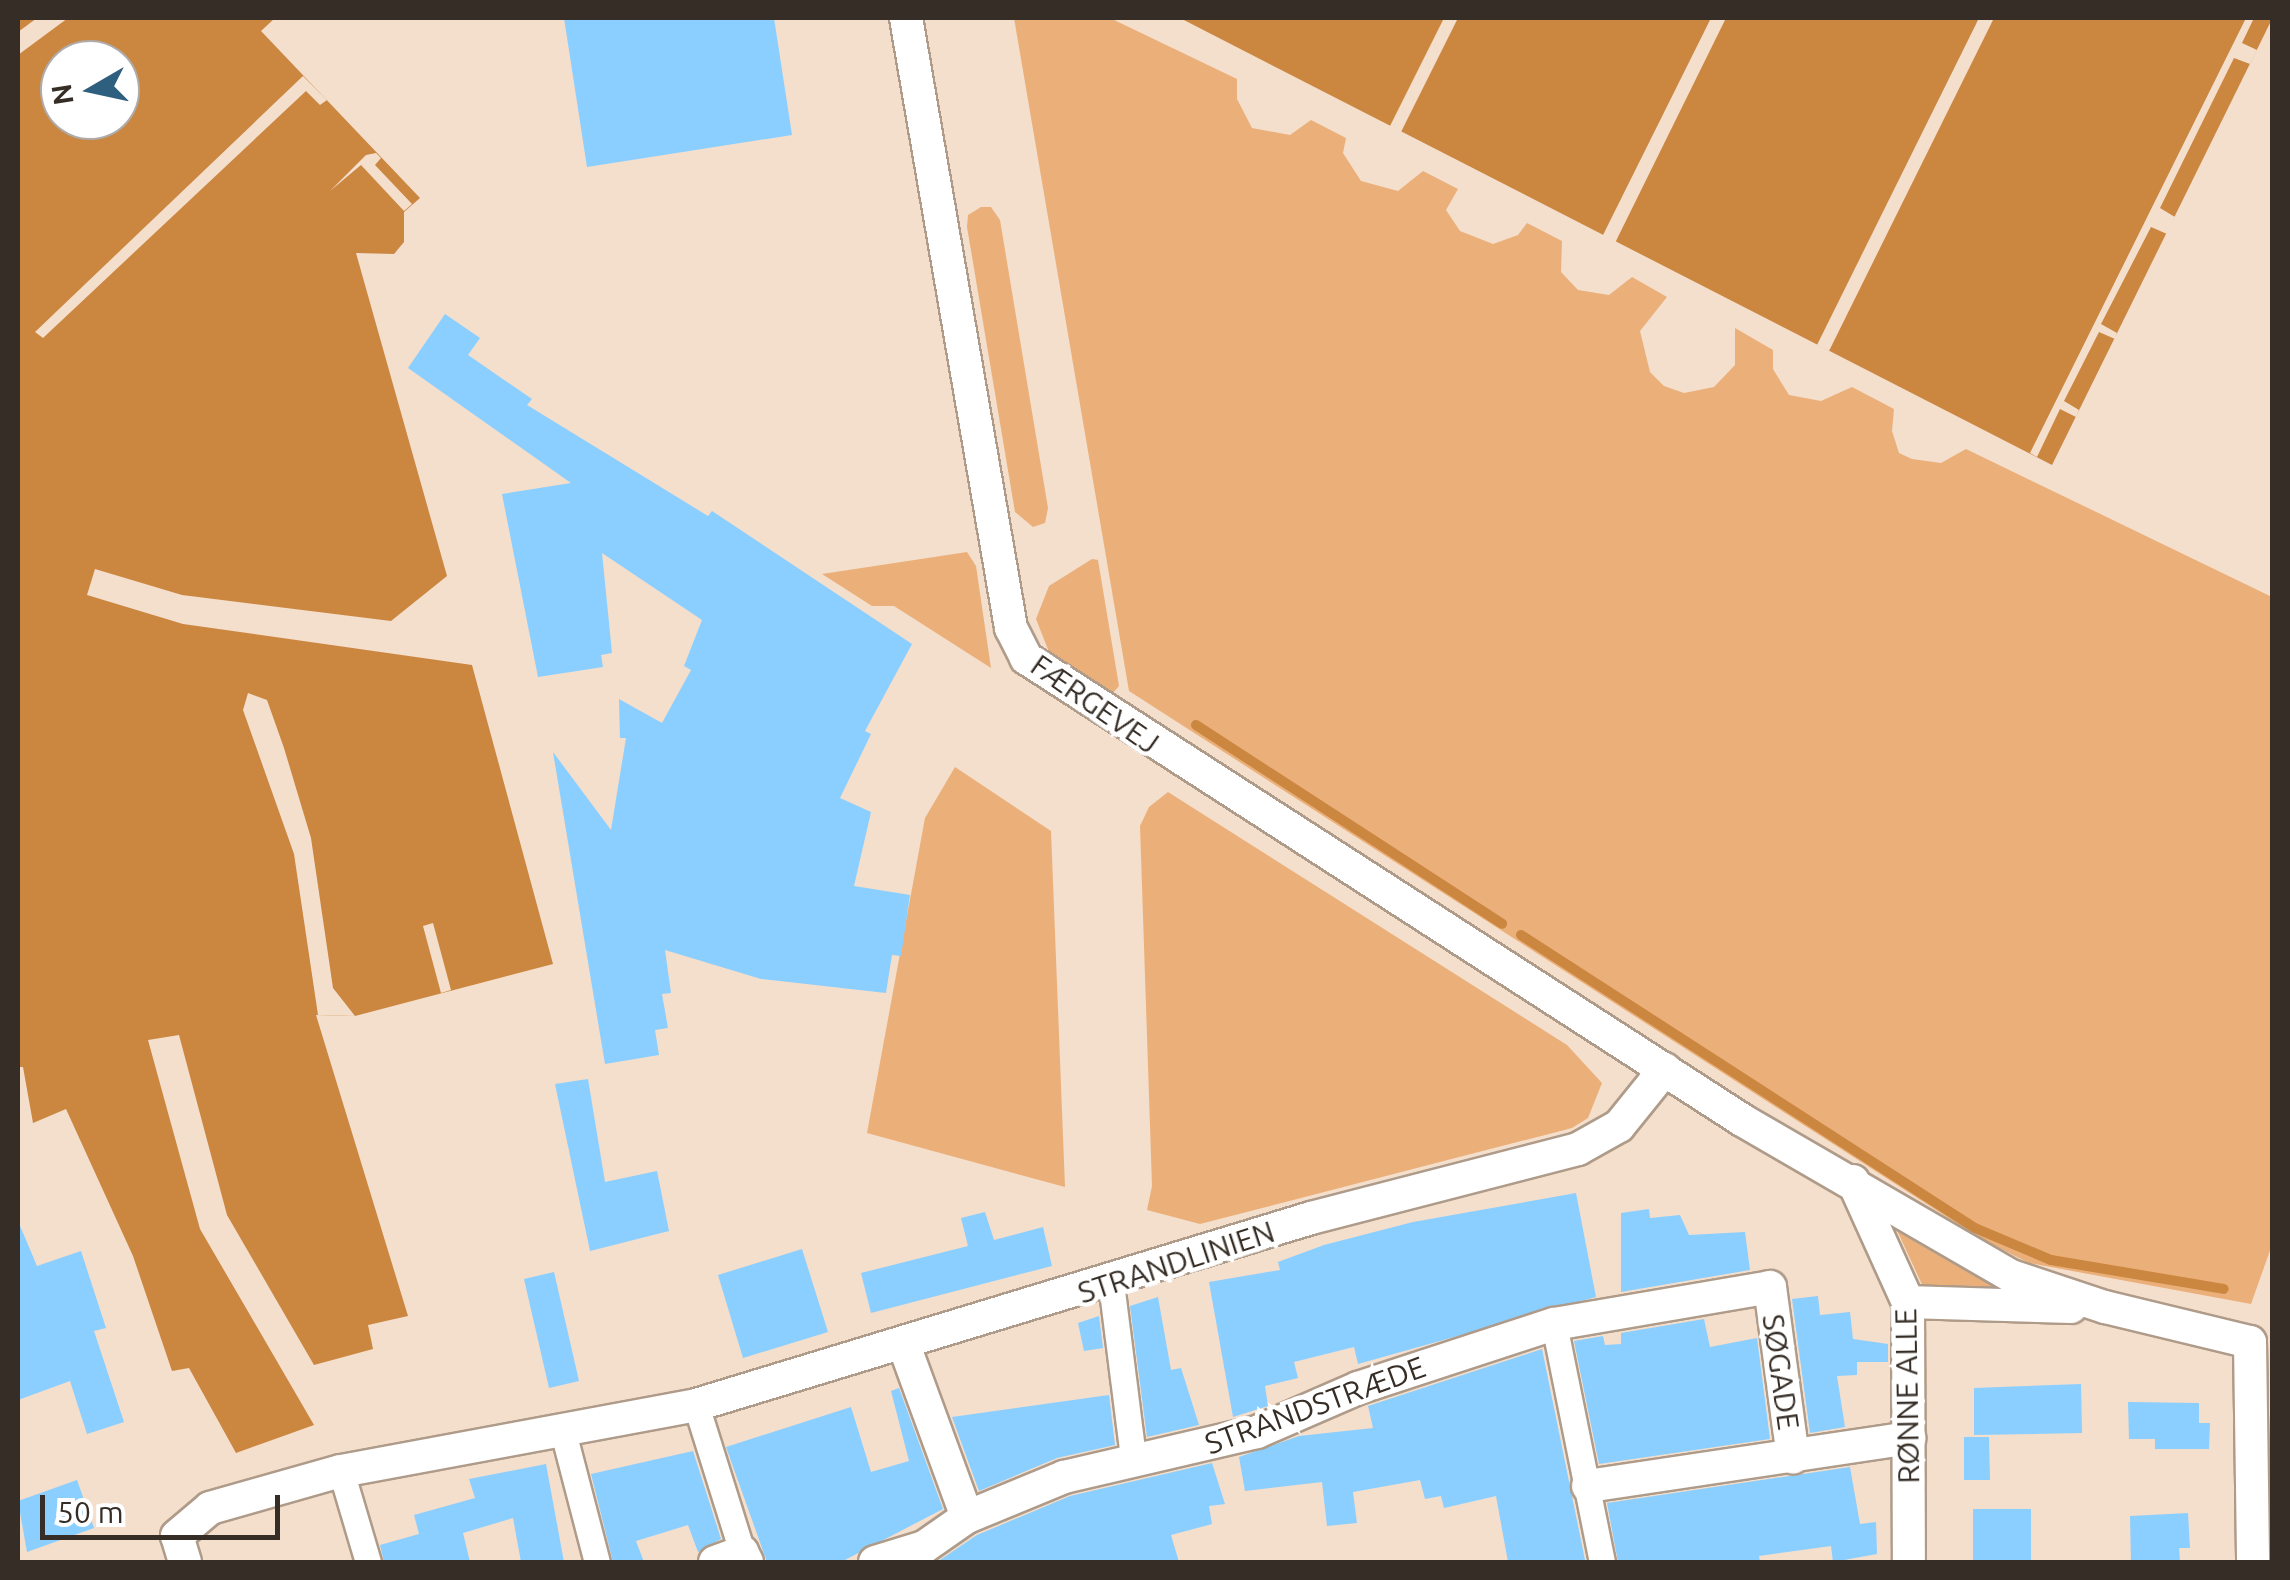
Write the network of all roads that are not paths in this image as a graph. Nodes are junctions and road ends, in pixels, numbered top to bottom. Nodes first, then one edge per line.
1 (906, 18) edge
2 (1665, 1069) junction
3 (1853, 1181) junction
4 (1110, 1283) junction
5 (1770, 1287) joint
6 (1908, 1302) junction
7 (2106, 1308) junction
8 (1554, 1324) junction
9 (904, 1346) junction
10 (696, 1405) junction
11 (562, 1428) junction
12 (1909, 1438) junction
13 (1133, 1457) junction
14 (1793, 1457) junction
15 (341, 1471) junction
16 (1588, 1486) junction
17 (967, 1516) junction
18 (181, 1549) edge
19 (926, 1555) edge
20 (735, 1559) edge
21 (368, 1562) edge
22 (597, 1562) edge
23 (875, 1562) edge
24 (1602, 1562) edge
25 (1909, 1562) edge
26 (2252, 1562) edge

1 - 2 street, FÆRGEVEJ
2 - 3 street
2 - 4 street, STRANDLINIEN
3 - 6 street, RØNNE ALLE
3 - 7 street
4 - 9 street, STRANDLINIEN
4 - 13 street
5 - 8 street, STRANDSTRÆDE
5 - 14 street, SØGADE
6 - 7 street
6 - 12 street, RØNNE ALLE
7 - 26 street
8 - 13 street, STRANDSTRÆDE
8 - 16 street
9 - 10 street, STRANDLINIEN
9 - 17 street
10 - 11 street, STRANDLINIEN
10 - 20 street
11 - 15 street, STRANDLINIEN
11 - 22 street
12 - 14 street
12 - 25 street, RØNNE ALLE
13 - 17 street, STRANDSTRÆDE
14 - 16 street
15 - 18 street, STRANDLINIEN
15 - 21 street
16 - 24 street
17 - 19 street, STRANDSTRÆDE
19 - 23 street, STRANDSTRÆDE

